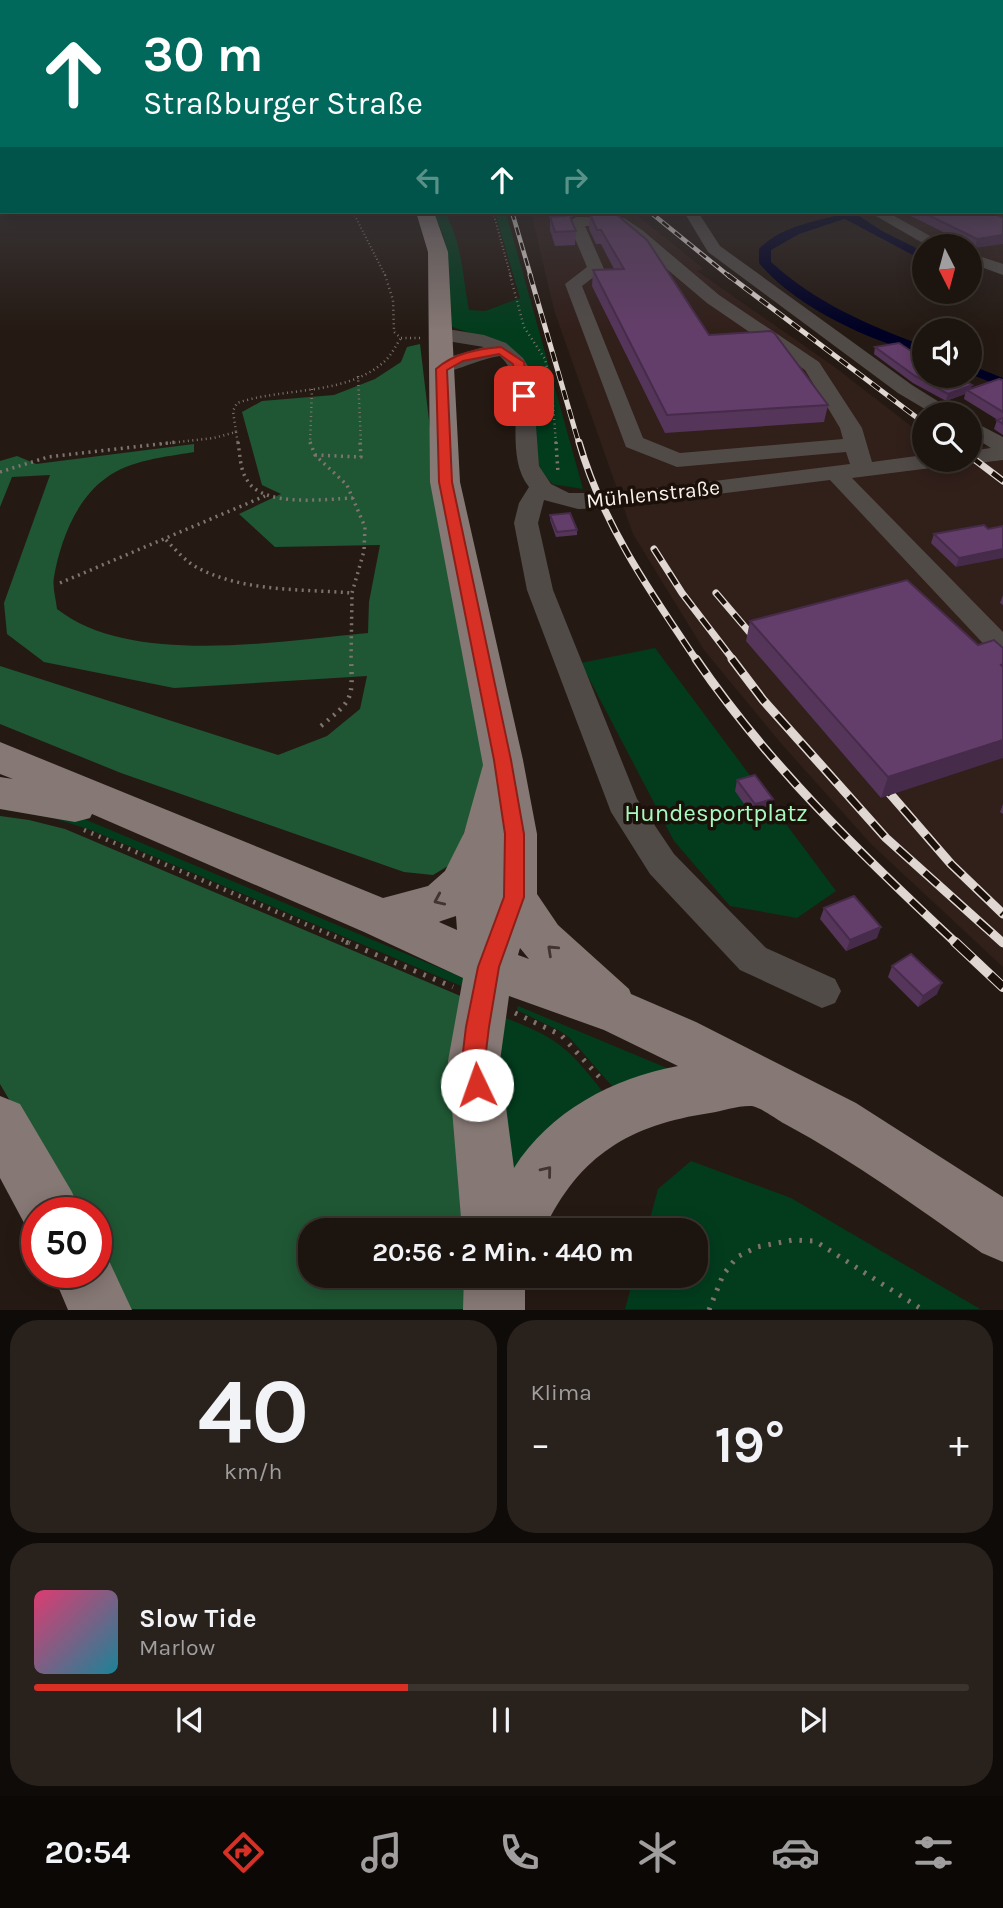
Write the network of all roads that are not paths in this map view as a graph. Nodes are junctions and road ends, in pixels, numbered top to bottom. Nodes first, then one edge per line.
1 (426, 214) edge
2 (880, 214) edge
3 (694, 217) edge
4 (917, 234) edge
5 (982, 262) edge
6 (1003, 270) edge
7 (441, 346) junction
8 (501, 350) junction
9 (928, 402) edge
10 (982, 433) edge
11 (855, 445) junction
12 (1003, 446) edge
13 (1003, 453) edge
14 (982, 456) edge
15 (912, 463) edge
16 (866, 469) junction
17 (835, 473) junction
18 (540, 488) junction
19 (1003, 648) edge
20 (0, 757) edge
21 (503, 760) junction
22 (0, 793) edge
23 (486, 825) junction
24 (175, 831) junction
25 (514, 897) junction
26 (381, 918) junction
27 (486, 984) junction
28 (821, 991) dead end
29 (620, 1013) junction
30 (759, 1080) junction
31 (0, 1123) edge
32 (42, 1197) edge
33 (491, 1218) edge
34 (519, 1218) edge
35 (1003, 1232) edge
36 (90, 1288) edge
37 (495, 1288) edge
38 (101, 1310) edge
39 (494, 1310) edge

1 - 7 main road
2 - 4 street
3 - 9 street
5 - 6 street
7 - 8 street
7 - 8 street
7 - 21 main road
8 - 18 street
10 - 12 street
11 - 11 street
11 - 16 street
13 - 14 street
15 - 16 street, Mühlenstraße
16 - 17 street, Mühlenstraße
17 - 18 street, Mühlenstraße
17 - 19 street
18 - 28 street
20 - 24 main road
21 - 23 main road
21 - 25 main road
22 - 24 main road
23 -> 26 main road
23 - 27 main road
24 - 26 main road
25 - 27 main road
29 -> 25 main road
26 - 27 main road
27 - 29 main road
27 - 33 main road
29 - 30 main road
34 -> 30 main road
30 - 35 main road
31 - 32 main road
36 - 38 main road
37 - 39 main road

